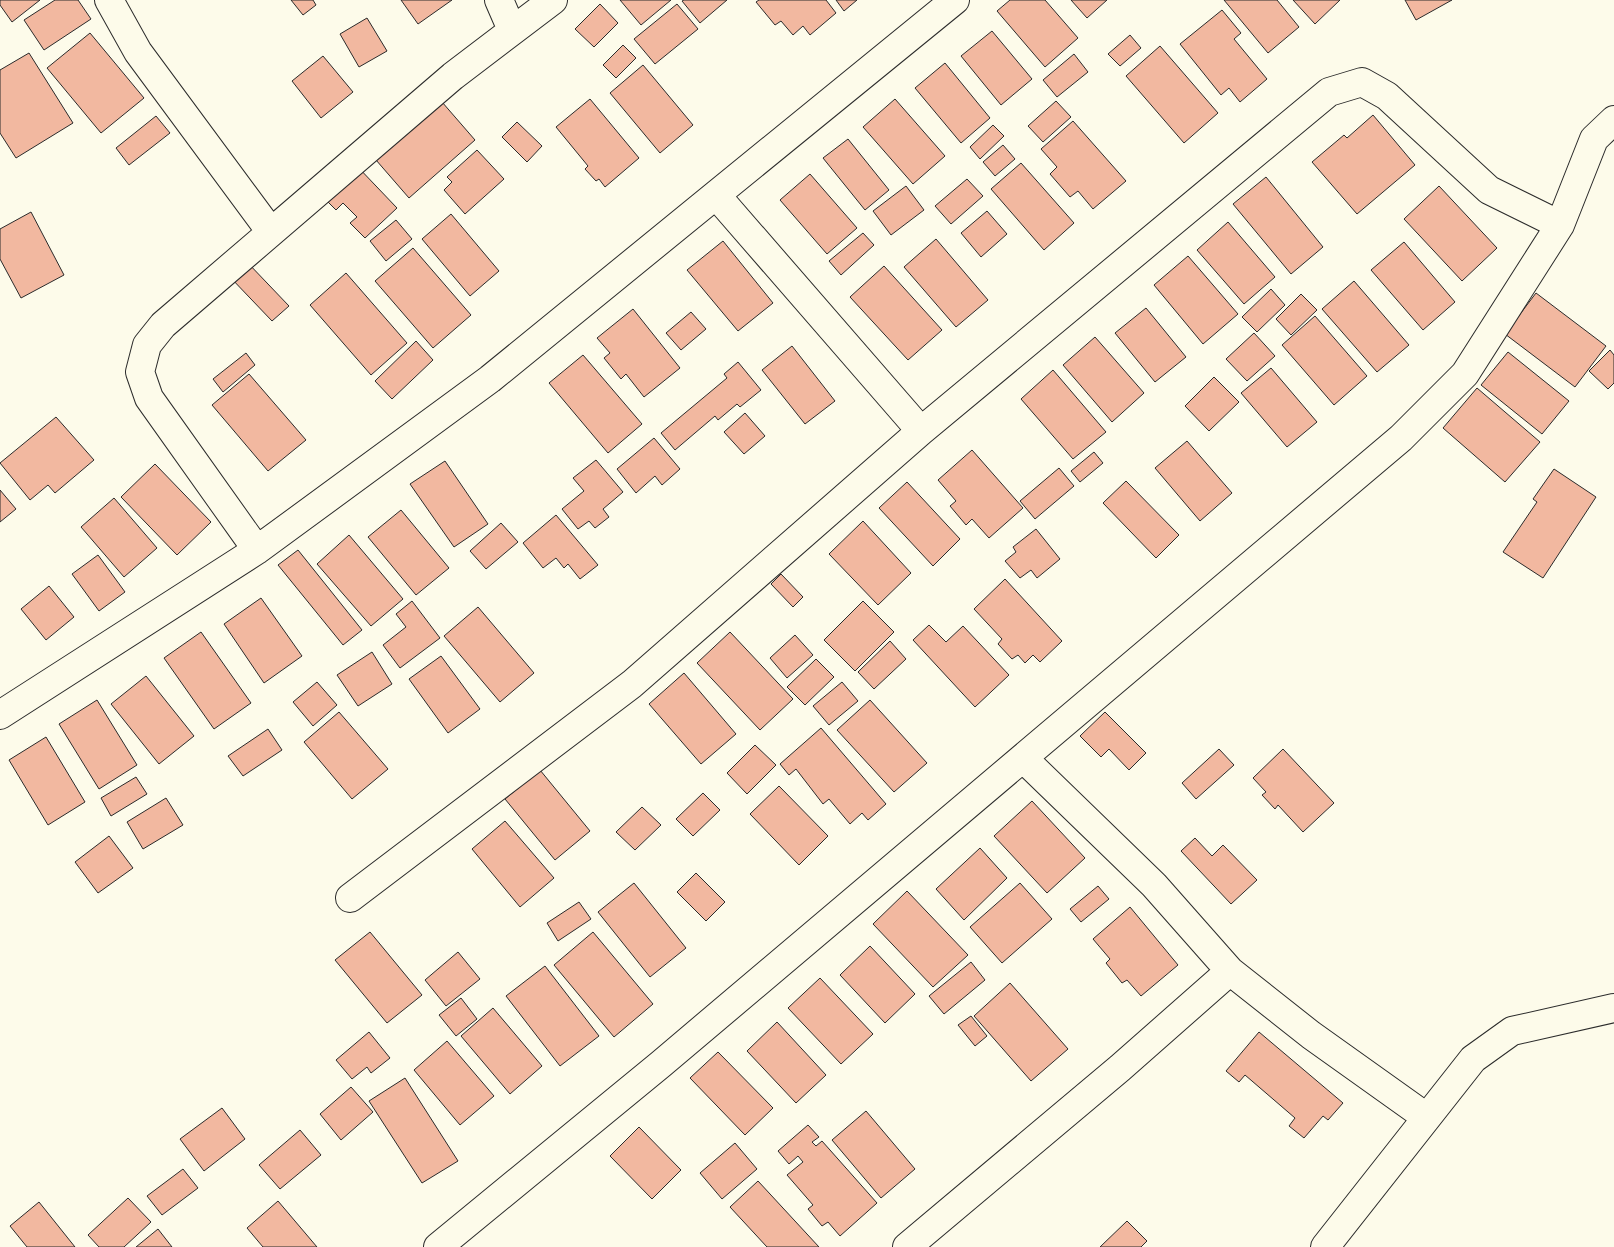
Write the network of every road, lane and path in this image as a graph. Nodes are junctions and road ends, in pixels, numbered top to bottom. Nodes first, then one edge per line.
1 (109, 0) edge
2 (499, 0) edge
3 (553, 0) edge
4 (956, 0) edge
5 (512, 30) junction
6 (1614, 120) edge
7 (716, 195) junction
8 (1560, 225) junction
9 (271, 232) junction
10 (921, 430) junction
11 (258, 550) junction
12 (0, 715) edge
13 (1024, 759) junction
14 (350, 898) dead end
15 (1230, 971) junction
16 (1614, 1008) edge
17 (1426, 1117) junction
18 (438, 1247) edge
19 (908, 1247) edge
20 (1325, 1247) edge

1 - 9 street
2 - 5 street
3 - 5 street
4 - 7 street
5 - 9 street
6 - 8 street
7 - 10 street
7 - 11 street
8 - 10 street
8 - 13 street
9 - 11 street
10 - 14 street
11 - 12 street
13 - 15 street
13 - 18 street
15 - 17 street
15 - 19 street
16 - 17 street
17 - 20 street

